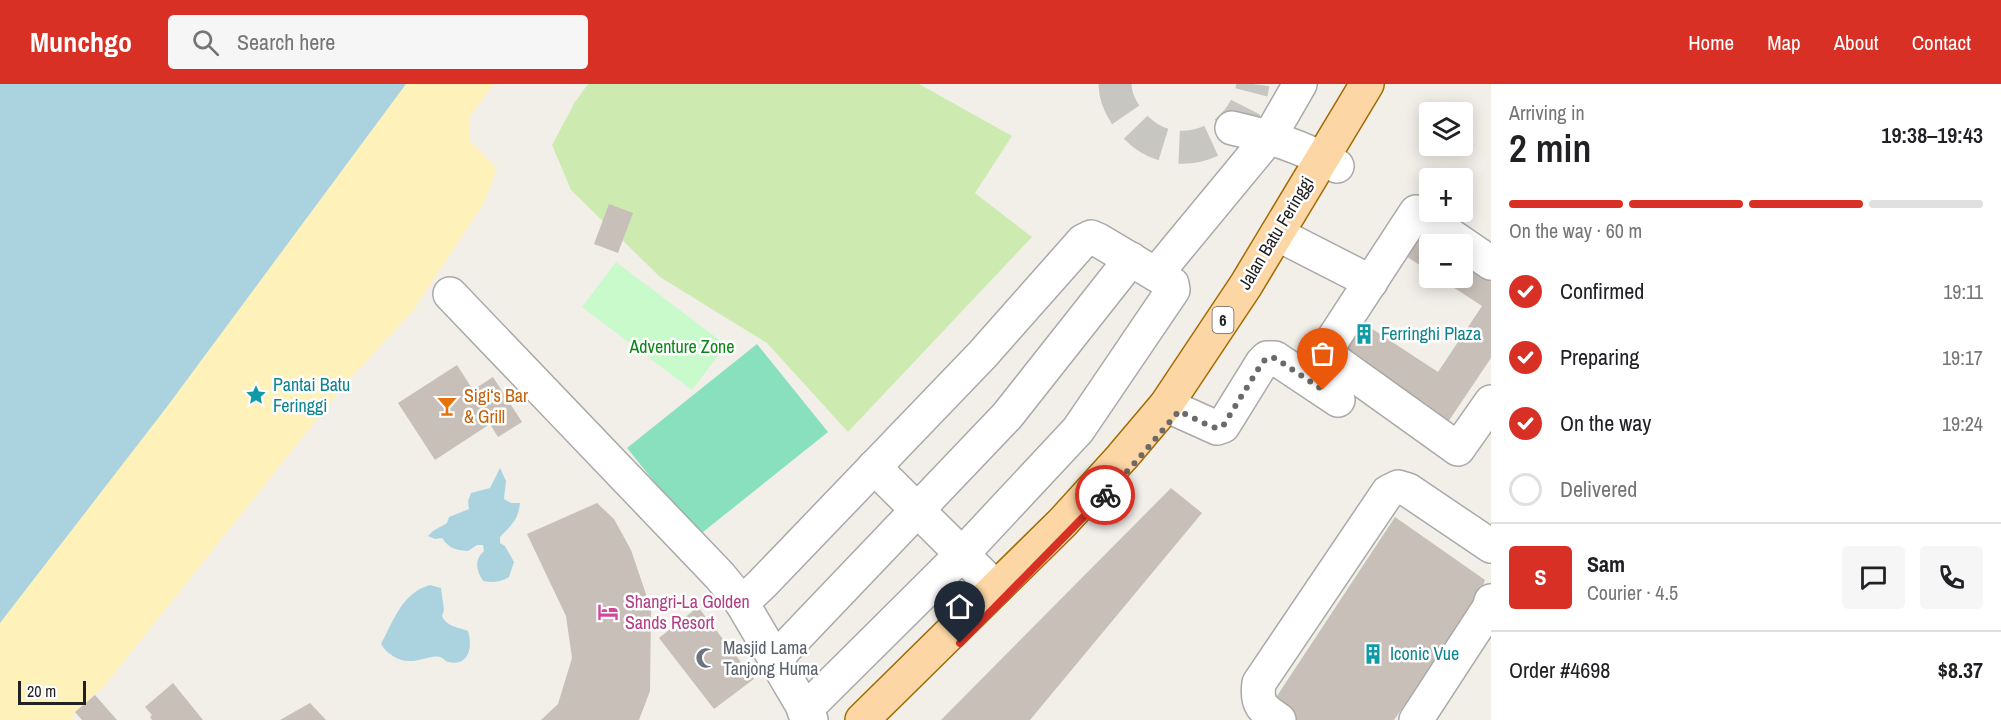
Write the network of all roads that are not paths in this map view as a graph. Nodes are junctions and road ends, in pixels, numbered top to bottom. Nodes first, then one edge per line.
1 (1300, 84) edge
2 (1367, 84) edge
3 (1388, 84) edge
4 (1232, 128) dead end
5 (1270, 136) junction
6 (1329, 162) junction
7 (1284, 237) junction
8 (1491, 262) edge
9 (1153, 272) junction
10 (1371, 282) junction
11 (450, 294) dead end
12 (1338, 400) dead end
13 (1491, 402) edge
14 (1173, 408) junction
15 (874, 467) junction
16 (917, 510) junction
17 (1491, 546) edge
18 (962, 555) junction
19 (996, 588) junction
20 (1491, 601) edge
21 (742, 603) junction
22 (776, 658) junction
23 (808, 715) edge
24 (862, 720) edge
25 (887, 720) edge
26 (1279, 720) edge
27 (1416, 720) edge

1 - 5 lane
2 - 6 main road, Jalan Batu Feringgi / 6
3 - 6 main road, Jalan Batu Feringgi / 6
4 - 5 lane
5 - 6 lane
5 - 9 lane
6 - 7 main road, Jalan Batu Feringgi / 6
7 - 10 lane
7 - 14 main road, Jalan Batu Feringgi / 6
8 - 10 lane
9 - 15 lane
9 - 16 lane
9 - 18 lane
10 - 13 lane
11 - 21 lane
12 - 14 lane
14 - 19 main road, Jalan Batu Feringgi / 6
14 - 25 main road, Jalan Batu Feringgi / 6
15 - 16 lane
15 - 21 lane
16 - 18 lane
16 - 22 lane
17 - 26 lane
18 - 19 lane
18 - 23 lane
19 - 24 main road, Jalan Batu Feringgi / 6
20 - 27 lane
21 - 22 lane
22 - 23 lane

